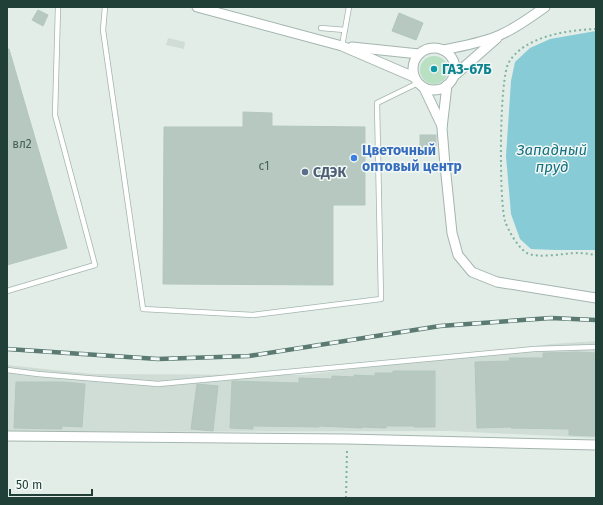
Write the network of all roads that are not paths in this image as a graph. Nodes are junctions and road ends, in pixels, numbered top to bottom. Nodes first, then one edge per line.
1 (58, 7) edge
2 (106, 7) edge
3 (197, 7) edge
4 (349, 7) edge
5 (545, 7) edge
6 (321, 28) dead end
7 (345, 30) junction
8 (500, 35) junction
9 (342, 46) junction
10 (443, 50) junction
11 (419, 54) junction
12 (455, 75) junction
13 (419, 83) junction
14 (447, 85) junction
15 (442, 128) junction
16 (7, 291) edge
17 (596, 298) edge
18 (596, 347) edge
19 (7, 370) edge
20 (7, 436) edge
21 (596, 445) edge

1 - 16 lane
2 - 13 lane
3 - 9 street
4 - 7 lane
5 - 8 street
6 - 7 lane
7 - 9 lane
8 - 10 street
8 - 12 street
9 - 11 street
9 - 13 street
10 - 11 street
10 - 12 street
11 - 13 street
12 - 14 street
13 - 14 street
13 - 15 street
14 - 15 street
15 - 17 street
18 - 19 lane
20 - 21 street

